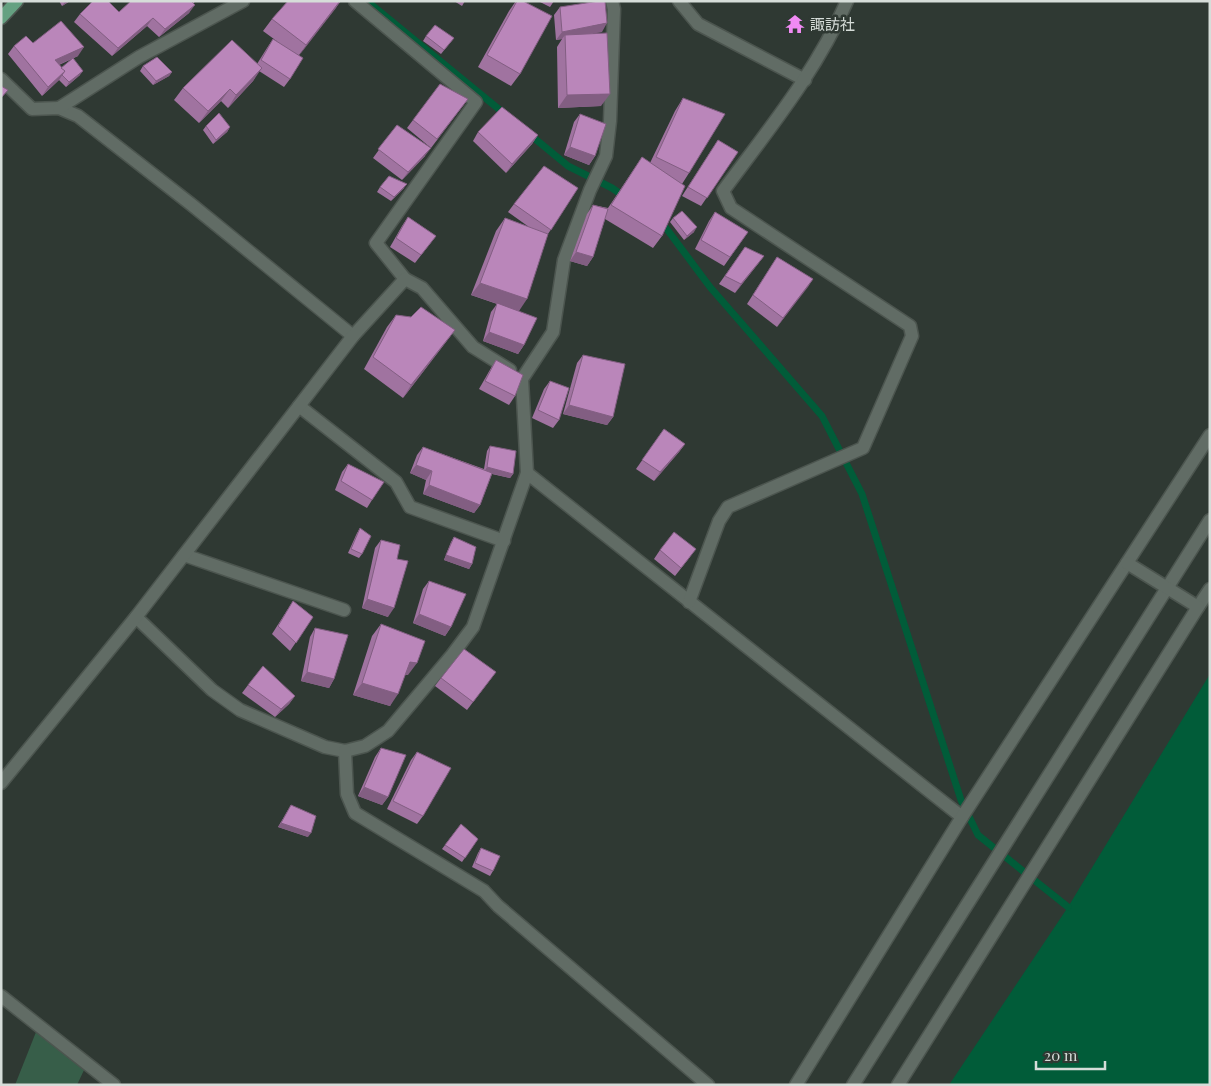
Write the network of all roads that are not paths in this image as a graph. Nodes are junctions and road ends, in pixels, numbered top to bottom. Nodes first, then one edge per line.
1 (17, 1) edge
2 (243, 1) edge
3 (355, 1) edge
4 (612, 1) edge
5 (679, 1) edge
6 (847, 1) edge
7 (1, 18) edge
8 (1, 79) edge
9 (805, 80) junction
10 (59, 108) junction
11 (404, 280) junction
12 (353, 336) junction
13 (522, 379) junction
14 (299, 406) junction
15 (1210, 435) edge
16 (527, 473) junction
17 (1210, 520) edge
18 (504, 541) junction
19 (184, 555) junction
20 (1127, 563) junction
21 (1168, 588) junction
22 (1210, 589) edge
23 (689, 602) junction
24 (1198, 607) junction
25 (344, 610) dead end
26 (136, 617) junction
27 (345, 751) junction
28 (1, 783) edge
29 (962, 817) junction
30 (1, 996) edge
31 (114, 1085) edge
32 (708, 1085) edge
33 (796, 1085) edge
34 (853, 1085) edge
35 (898, 1085) edge

1 - 7 main road
2 - 10 street
3 - 11 street
4 - 13 street
5 - 9 street
6 - 9 street
8 - 10 street
9 - 23 street
10 - 12 street
11 - 12 street
11 - 13 street
12 - 14 street
13 - 16 street
14 - 18 street
14 - 19 street
15 - 20 street
16 - 18 street
16 - 23 street
17 - 21 street
18 - 27 street
19 - 25 street
19 - 26 street
20 - 21 street
20 - 29 street
21 - 24 street
21 - 34 street
22 - 24 street
23 - 29 street
24 - 35 street
26 - 27 street
26 - 28 street
27 - 32 street
29 - 33 street
30 - 31 street

